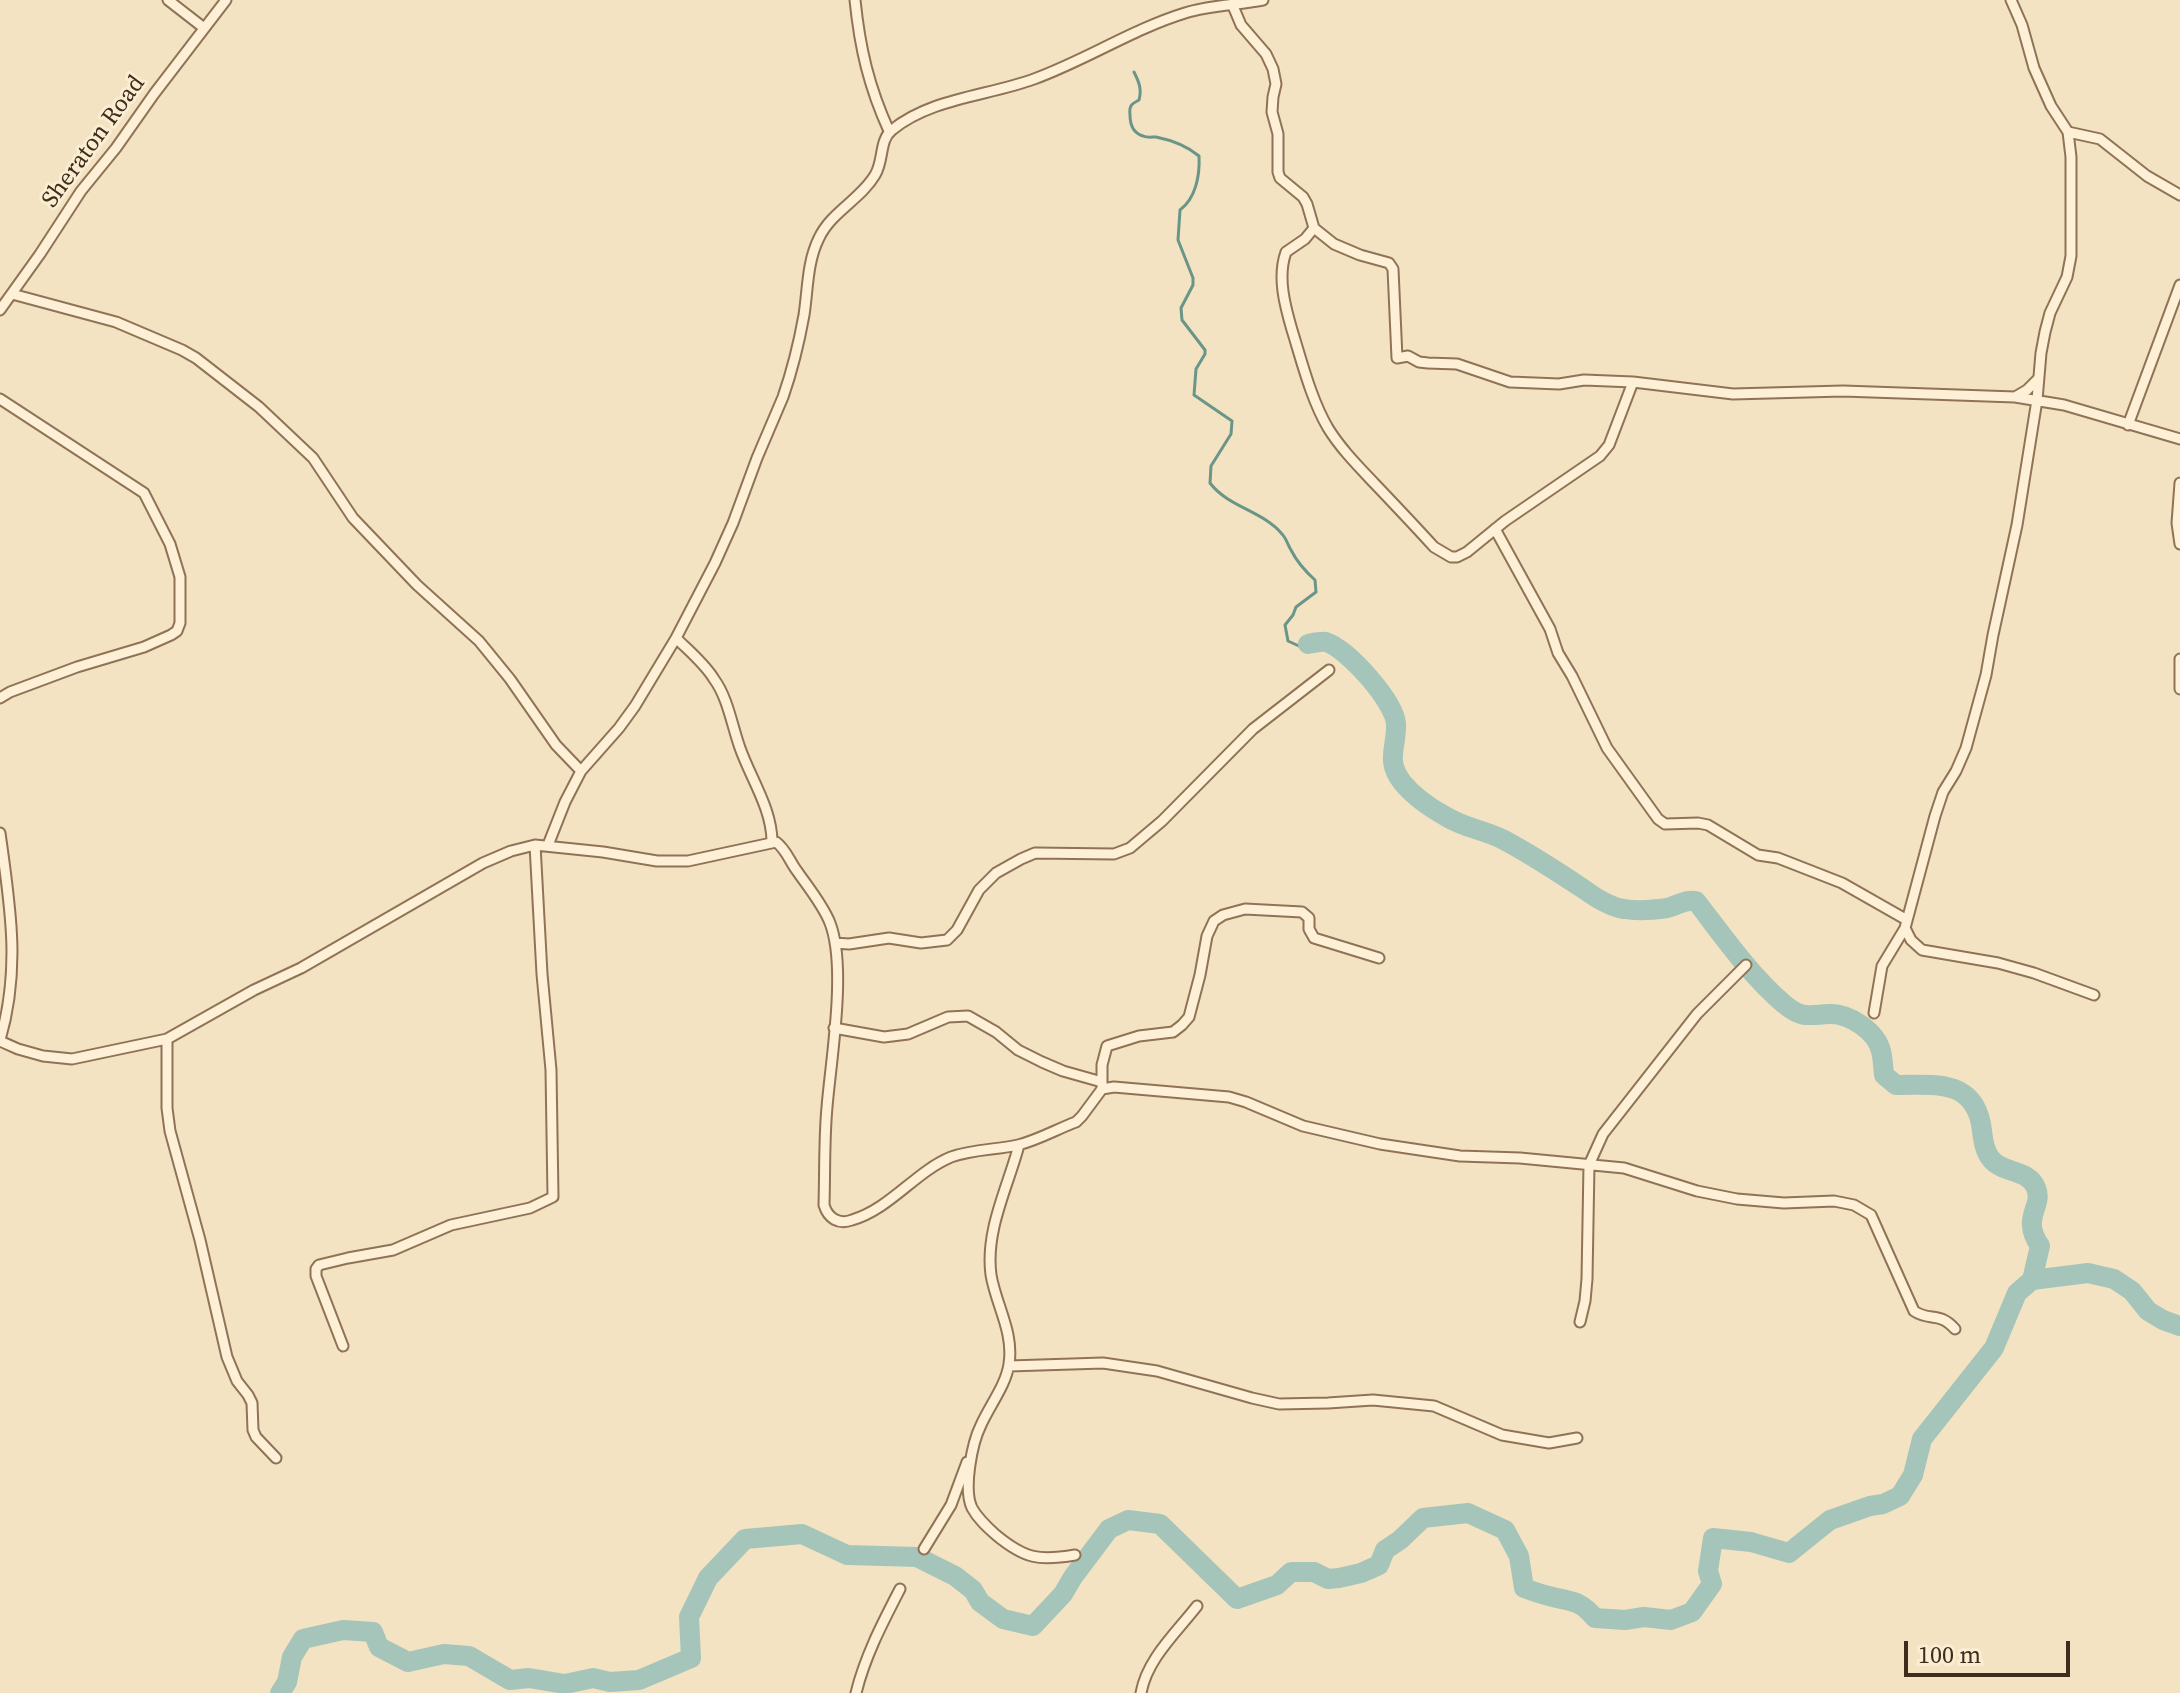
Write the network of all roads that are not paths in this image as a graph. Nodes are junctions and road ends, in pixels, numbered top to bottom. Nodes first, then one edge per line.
1 (168, 0) edge
2 (226, 0) edge
3 (855, 0) edge
4 (1263, 0) edge
5 (2011, 0) edge
6 (1233, 6) junction
7 (204, 28) junction
8 (889, 131) junction
9 (2068, 132) junction
10 (2180, 195) edge
11 (1314, 228) junction
12 (2180, 285) edge
13 (12, 294) junction
14 (0, 310) edge
15 (2038, 379) junction
16 (1633, 382) junction
17 (2015, 397) junction
18 (0, 399) edge
19 (2037, 400) junction
20 (2128, 425) junction
21 (2180, 439) edge
22 (2180, 483) edge
23 (1495, 529) junction
24 (2180, 544) edge
25 (676, 638) junction
26 (2180, 659) edge
27 (1329, 670) dead end
28 (2180, 689) edge
29 (0, 698) edge
30 (581, 771) junction
31 (0, 833) edge
32 (772, 842) junction
33 (535, 845) junction
34 (548, 845) junction
35 (1906, 924) junction
36 (835, 943) junction
37 (1379, 958) dead end
38 (1746, 965) dead end
39 (2094, 995) dead end
40 (1874, 1013) dead end
41 (834, 1028) junction
42 (167, 1039) junction
43 (0, 1040) edge
44 (1102, 1086) junction
45 (1019, 1145) junction
46 (1589, 1165) junction
47 (1580, 1322) dead end
48 (1955, 1329) dead end
49 (343, 1346) dead end
50 (1009, 1366) junction
51 (1577, 1438) dead end
52 (973, 1447) junction
53 (276, 1458) dead end
54 (924, 1549) dead end
55 (1075, 1555) dead end
56 (900, 1589) dead end
57 (1197, 1606) dead end
58 (856, 1693) edge
59 (1141, 1693) edge

1 - 7 street
2 - 7 street, Sheraton Road
3 - 8 street
4 - 6 street
5 - 9 street
6 - 8 street
6 - 11 street
7 - 13 street, Sheraton Road
8 - 25 street
9 - 10 street
9 - 15 street
11 - 16 street
11 - 23 street
12 - 20 street
13 - 14 street, Sheraton Road
13 - 30 street
15 - 17 street
15 - 19 street
16 - 17 street
16 - 23 street
17 - 19 street
18 - 29 street
19 - 20 street
19 - 35 street
20 - 21 street
22 - 24 street
23 - 35 street
25 - 30 street
25 - 32 street
26 - 28 street
27 - 36 street
30 - 34 street
31 - 43 street
32 - 34 street
32 - 36 street
33 - 34 street
33 - 42 street
33 - 49 street
35 - 39 street
35 - 40 street
36 - 41 street
37 - 44 street
38 - 46 street
41 - 44 street
41 - 45 street
42 - 43 street
42 - 53 street
44 - 45 street
44 - 46 street
45 - 50 street
46 - 47 street
46 - 48 street
50 - 51 street
50 - 52 street
52 - 54 street
52 - 55 street
56 - 58 street
57 - 59 street

